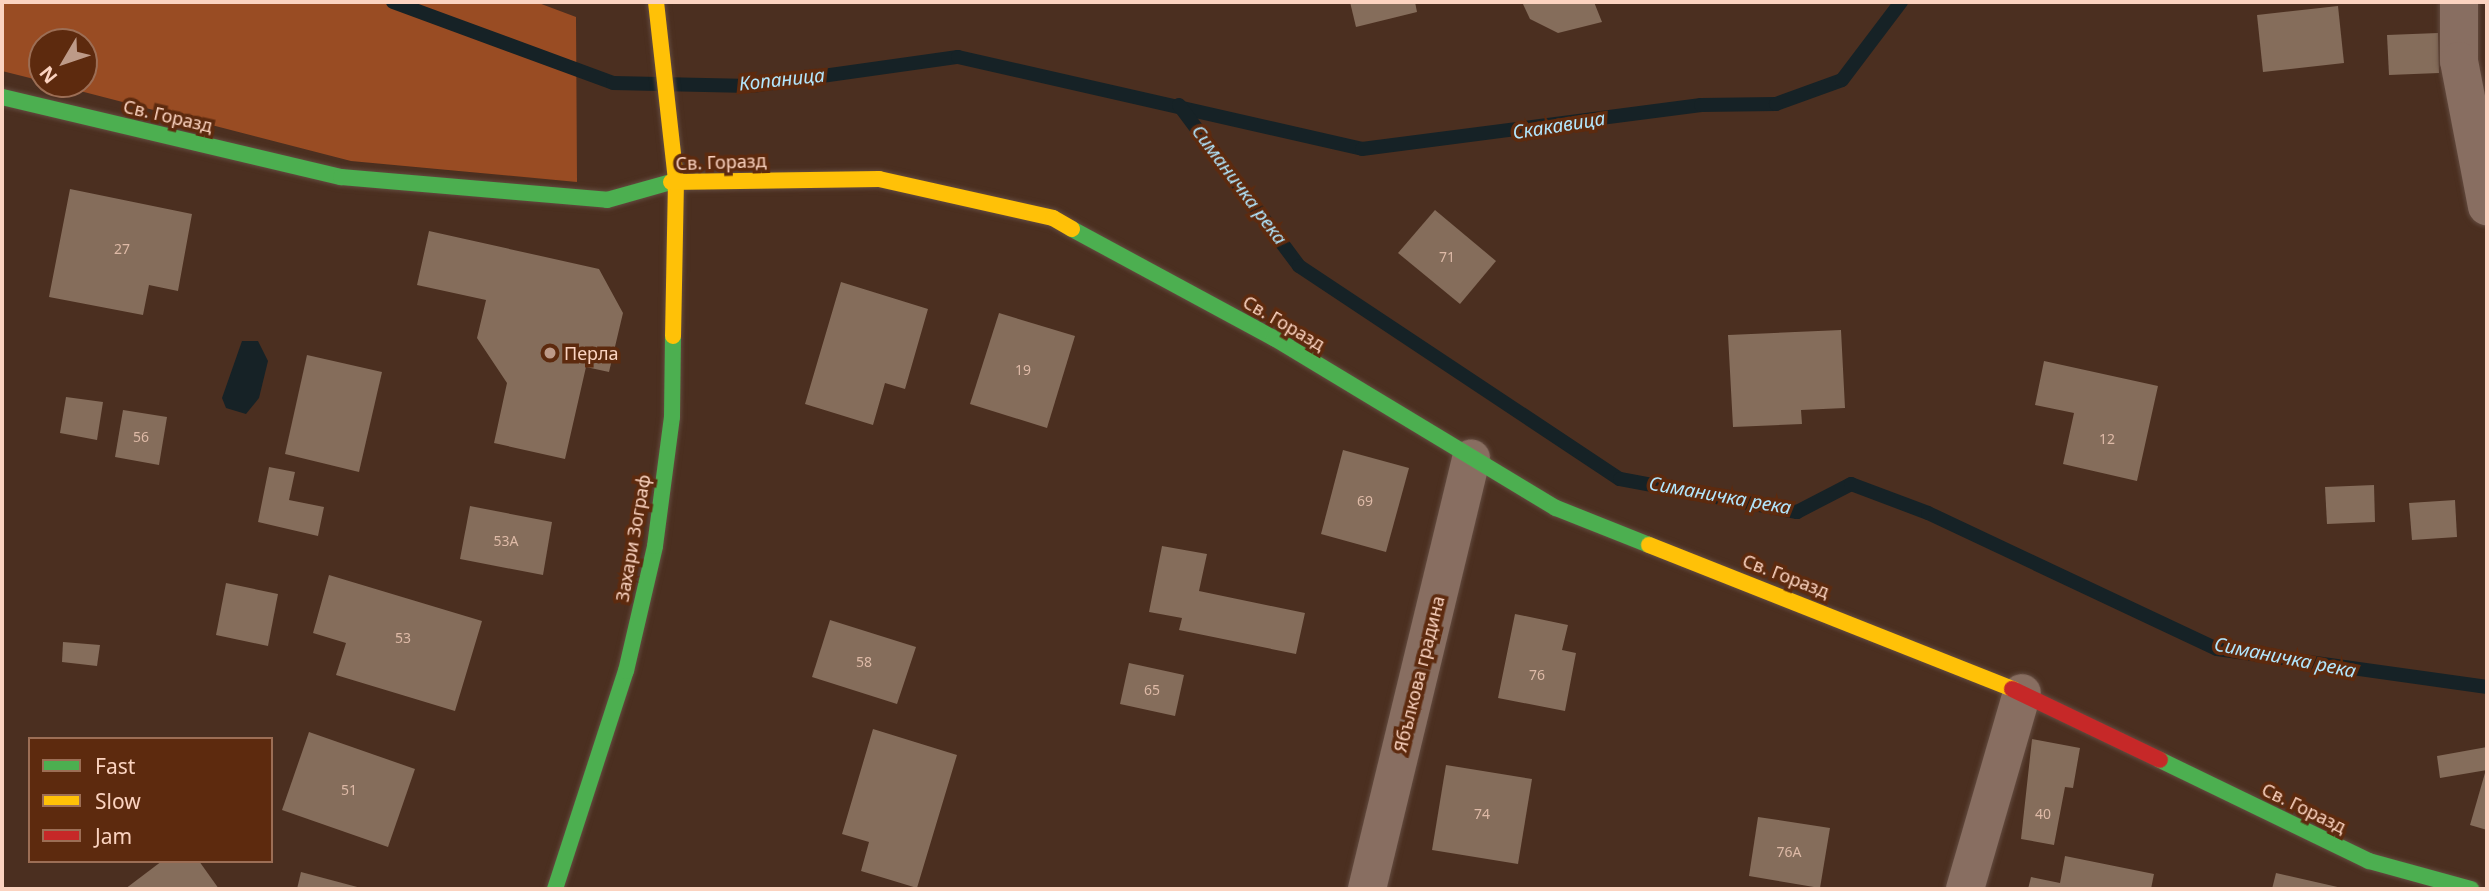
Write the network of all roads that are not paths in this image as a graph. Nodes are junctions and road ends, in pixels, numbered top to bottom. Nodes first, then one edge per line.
1 (656, 2) edge
2 (2459, 2) edge
3 (2, 97) edge
4 (676, 181) junction
5 (2487, 206) edge
6 (1471, 458) junction
7 (2022, 693) junction
8 (555, 889) edge
9 (1367, 889) edge
10 (1965, 889) edge
11 (2471, 889) edge

1 - 4 street, Захари Зограф
2 - 5 street
3 - 4 street, Св. Горазд
4 - 6 street, Св. Горазд
4 - 8 street, Захари Зограф
6 - 7 street, Св. Горазд
6 - 9 street, Ябълкова градина
7 - 10 street
7 - 11 street, Св. Горазд

